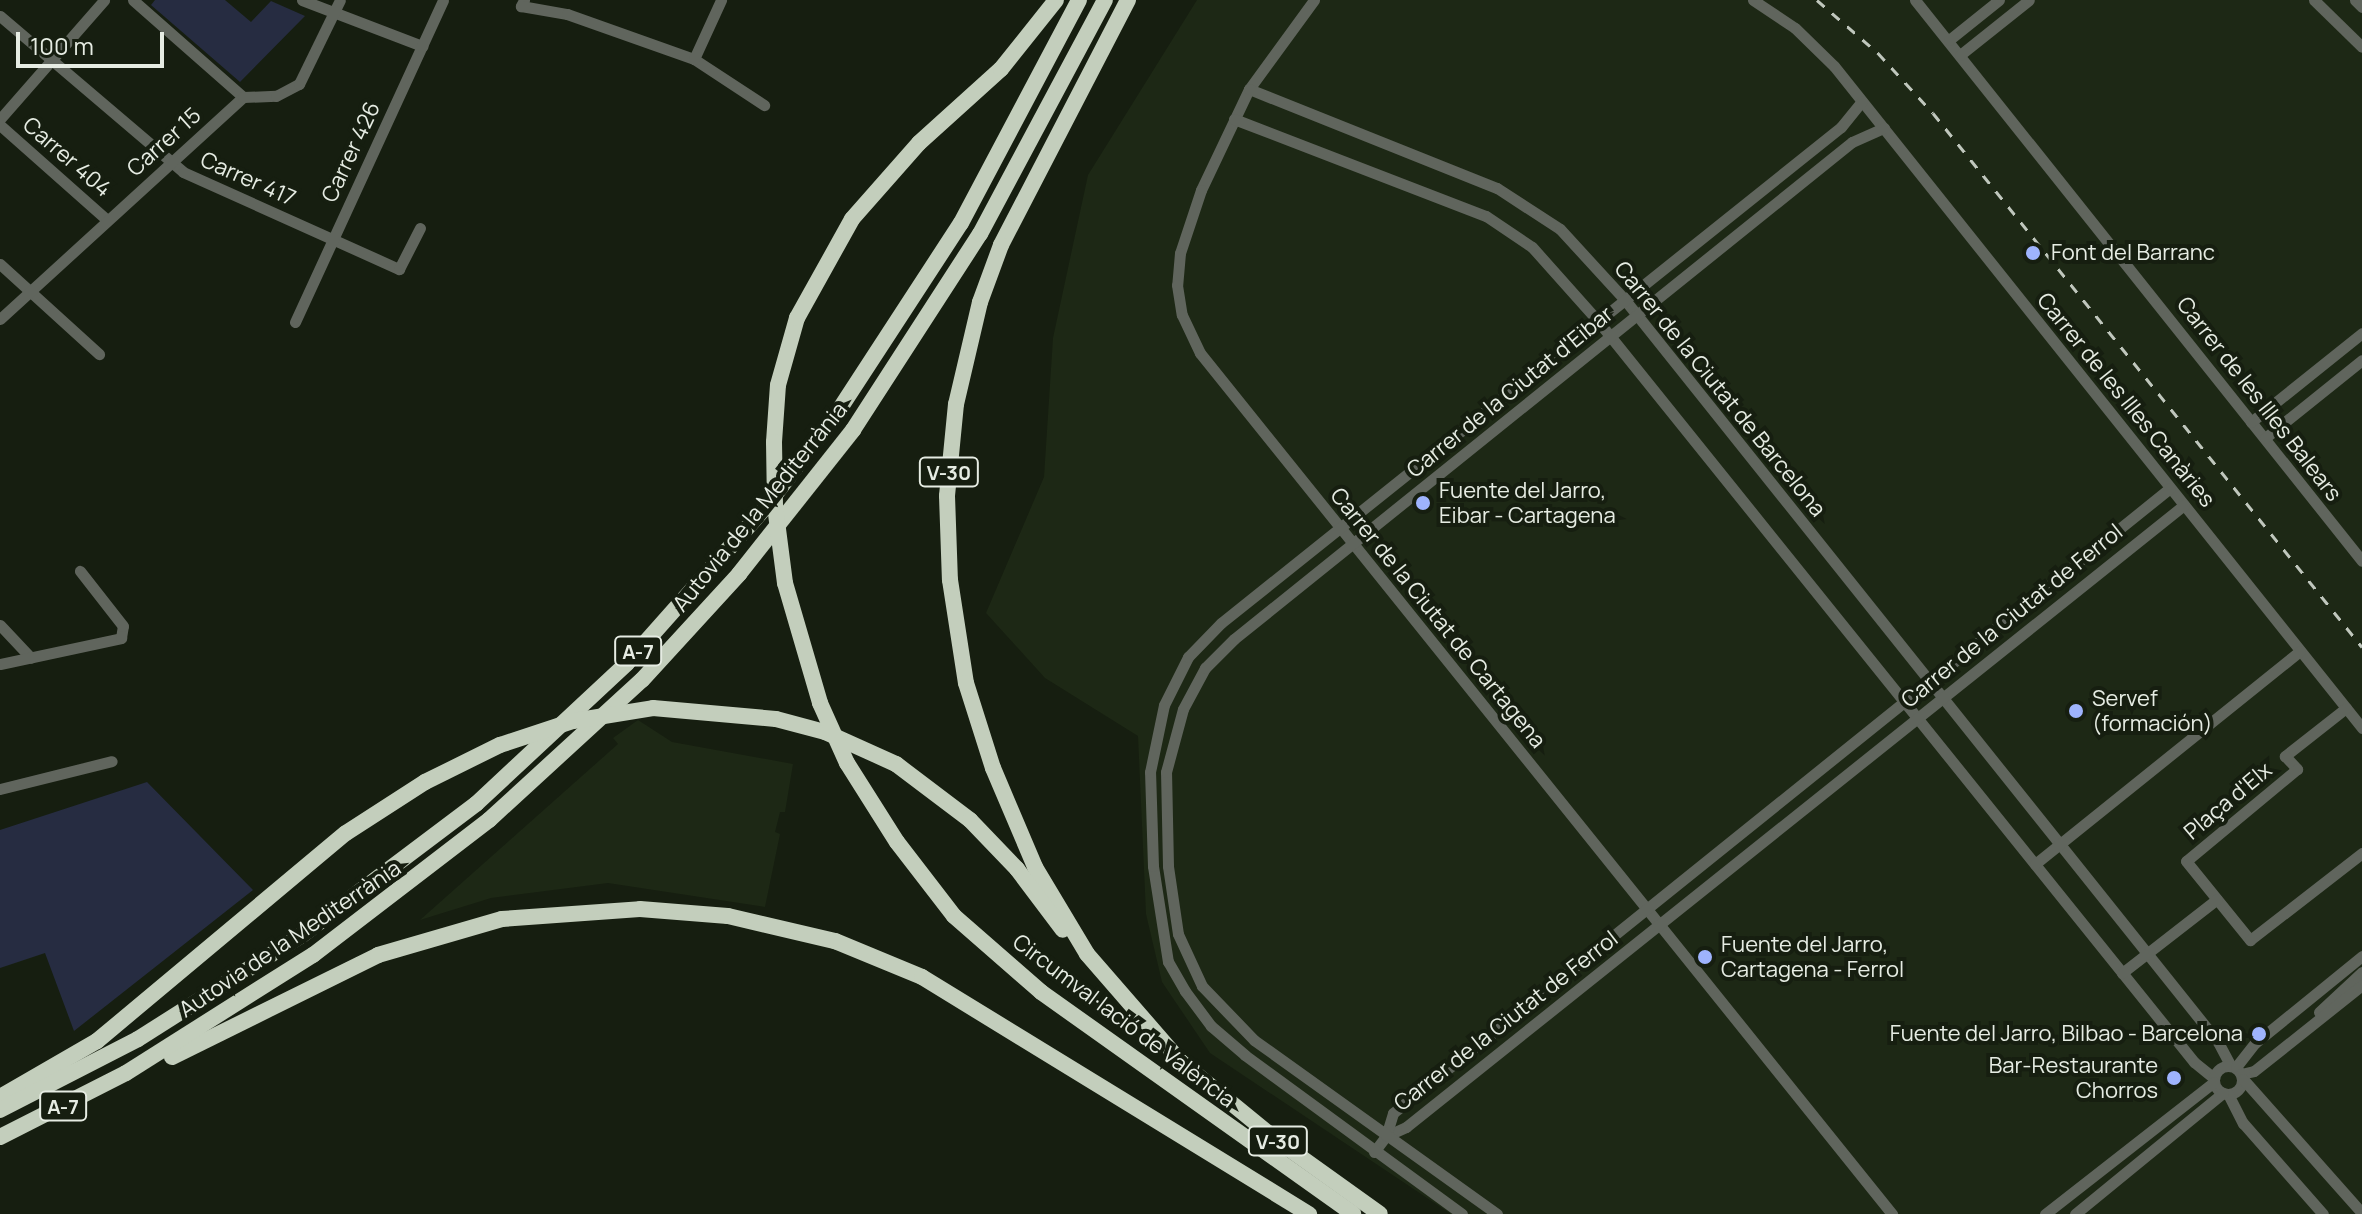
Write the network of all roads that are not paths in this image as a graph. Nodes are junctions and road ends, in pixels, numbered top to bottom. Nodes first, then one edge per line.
1 (104, 0) edge
2 (133, 0) edge
3 (302, 0) edge
4 (340, 0) edge
5 (443, 0) edge
6 (721, 0) edge
7 (1056, 0) edge
8 (1079, 0) edge
9 (1105, 0) edge
10 (1128, 0) edge
11 (1314, 0) edge
12 (1753, 0) edge
13 (1915, 0) edge
14 (1999, 0) edge
15 (2029, 0) edge
16 (2314, 0) edge
17 (2355, 0) edge
18 (523, 3) edge
19 (2362, 7) edge
20 (334, 14) junction
21 (0, 16) edge
22 (1949, 40) junction
23 (422, 46) junction
24 (2362, 47) edge
25 (1960, 55) junction
26 (694, 59) junction
27 (51, 60) junction
28 (1249, 89) junction
29 (243, 97) junction
30 (1862, 101) junction
31 (764, 105) dead end
32 (0, 119) edge
33 (1234, 119) junction
34 (0, 125) edge
35 (1884, 128) junction
36 (170, 164) junction
37 (107, 220) junction
38 (420, 228) dead end
39 (332, 239) junction
40 (0, 264) edge
41 (28, 290) junction
42 (1625, 300) junction
43 (1637, 315) junction
44 (0, 319) edge
45 (1598, 321) junction
46 (295, 322) dead end
47 (2362, 333) edge
48 (1610, 337) junction
49 (99, 354) dead end
50 (2362, 360) edge
51 (2251, 422) junction
52 (2265, 438) junction
53 (2170, 488) junction
54 (2184, 505) junction
55 (1340, 528) junction
56 (1353, 544) junction
57 (2362, 561) edge
58 (80, 571) dead end
59 (0, 625) edge
60 (2300, 651) junction
61 (31, 658) junction
62 (0, 664) edge
63 (1930, 682) junction
64 (1943, 698) junction
65 (1904, 702) junction
66 (2346, 708) junction
67 (1917, 718) junction
68 (2362, 728) edge
69 (112, 761) dead end
70 (0, 789) edge
71 (2060, 844) junction
72 (2362, 853) edge
73 (2035, 864) junction
74 (2217, 899) junction
75 (1647, 909) junction
76 (1659, 925) junction
77 (1087, 954) junction
78 (2147, 954) junction
79 (2362, 956) edge
80 (2362, 972) edge
81 (2122, 973) junction
82 (2362, 985) edge
83 (2341, 989) junction
84 (2271, 1030) junction
85 (2285, 1047) junction
86 (2238, 1072) junction
87 (126, 1073) junction
88 (2214, 1080) junction
89 (2225, 1094) junction
90 (0, 1097) edge
91 (0, 1110) edge
92 (1386, 1136) junction
93 (0, 1137) edge
94 (1374, 1152) junction
95 (2362, 1213) edge
96 (1309, 1214) edge
97 (1353, 1214) edge
98 (1380, 1214) edge
99 (1462, 1214) edge
100 (1497, 1214) edge
101 (1892, 1214) edge
102 (2045, 1214) edge
103 (2075, 1214) edge
104 (2323, 1214) edge

1 - 27 street
2 - 29 street
3 - 20 street
4 - 20 street
5 - 23 street, Carrer 426
6 - 26 street
7 - 97 highway, Circumval·lació de València / V-30, bridge
8 - 91 highway, Autovia de la Mediterrània / A-7
9 - 87 highway, Autovia de la Mediterrània / A-7
10 - 77 highway, Circumval·lació de València / V-30
11 - 28 street, Carrer de la Ciutat de Cartagena
12 - 30 street, Carrer de les Illes Canàries
13 - 22 street, Carrer de les Illes Balears
14 - 22 street
15 - 25 street
16 - 24 street
17 - 19 street
18 - 26 street
20 - 23 street
20 - 29 street
21 - 27 street, Carrer 417
22 - 25 street, Carrer de les Illes Balears
23 - 39 street, Carrer 426
25 - 51 street, Carrer de les Illes Balears
26 - 31 street
27 - 32 street
27 - 36 street, Carrer 417
28 - 33 street, Carrer de la Ciutat de Cartagena
28 - 42 street, Carrer de la Ciutat de Barcelona
29 - 36 street, Carrer 15
30 - 35 street, Carrer de les Illes Canàries
30 - 42 street, Carrer de la Ciutat d'Eibar
33 - 45 street
33 - 55 street, Carrer de la Ciutat de Cartagena
34 - 37 street, Carrer 404
35 - 43 street, Carrer de la Ciutat d'Eibar
35 - 53 street, Carrer de les Illes Canàries
36 - 37 street, Carrer 15
36 - 39 street, Carrer 417
37 - 41 street, Carrer 15
38 - 39 street, Carrer 417
39 - 46 street, Carrer 426
40 - 41 street
41 - 44 street, Carrer 15
41 - 49 street
42 - 43 street, Carrer de la Ciutat de Barcelona
42 - 45 street, Carrer de la Ciutat d'Eibar
43 - 48 street, Carrer de la Ciutat d'Eibar
43 - 63 street, Carrer de la Ciutat de Barcelona
45 - 48 street
45 - 55 street, Carrer de la Ciutat d'Eibar
47 - 51 street
48 - 56 street, Carrer de la Ciutat d'Eibar
48 - 65 street
50 - 52 street
51 - 52 street, Carrer de les Illes Balears
52 - 57 street, Carrer de les Illes Balears
53 - 54 street, Carrer de les Illes Canàries
53 - 63 street, Carrer de la Ciutat de Ferrol
54 - 60 street, Carrer de les Illes Canàries
54 - 64 street, Carrer de la Ciutat de Ferrol
55 - 56 street, Carrer de la Ciutat de Cartagena
55 - 94 street, Carrer de la Ciutat d'Eibar
56 - 75 street, Carrer de la Ciutat de Cartagena
56 - 92 street, Carrer de la Ciutat d'Eibar
58 - 61 street
59 - 61 street
60 - 66 street, Carrer de les Illes Canàries
60 - 71 street
61 - 62 street
63 - 64 street, Carrer de la Ciutat de Barcelona
63 - 65 street, Carrer de la Ciutat de Ferrol
64 - 67 street, Carrer de la Ciutat de Ferrol
64 - 71 street, Carrer de la Ciutat de Barcelona
65 - 67 street
65 - 75 street, Carrer de la Ciutat de Ferrol
66 - 68 street, Carrer de les Illes Canàries
66 - 74 street, Plaça d'Elx
67 - 73 street
67 - 76 street, Carrer de la Ciutat de Ferrol
69 - 70 street
71 - 73 street
71 - 78 street, Carrer de la Ciutat de Barcelona
72 - 74 street, Plaça d'Elx
73 - 81 street
74 - 78 street
75 - 76 street, Carrer de la Ciutat de Cartagena
75 - 92 street, Carrer de la Ciutat de Ferrol
76 - 92 street, Carrer de la Ciutat de Ferrol
76 - 101 street, Carrer de la Ciutat de Cartagena
77 - 90 highway, bridge
77 - 98 highway, Circumval·lació de València / V-30
78 - 81 street
78 - 86 street, Carrer de la Ciutat de Barcelona
79 - 84 street
80 - 83 street
81 - 88 street
82 - 85 street
83 - 84 street
83 - 85 street
84 - 86 street
85 - 86 street
86 - 88 street
86 - 89 street
86 - 95 street, Carrer de la Ciutat de Barcelona
87 - 93 highway, Autovia de la Mediterrània / A-7
87 - 96 highway
88 - 89 street
88 - 102 street
89 - 103 street
89 - 104 street
92 - 94 street
92 - 100 street, Carrer de la Ciutat d'Eibar
94 - 99 street, Carrer de la Ciutat d'Eibar

